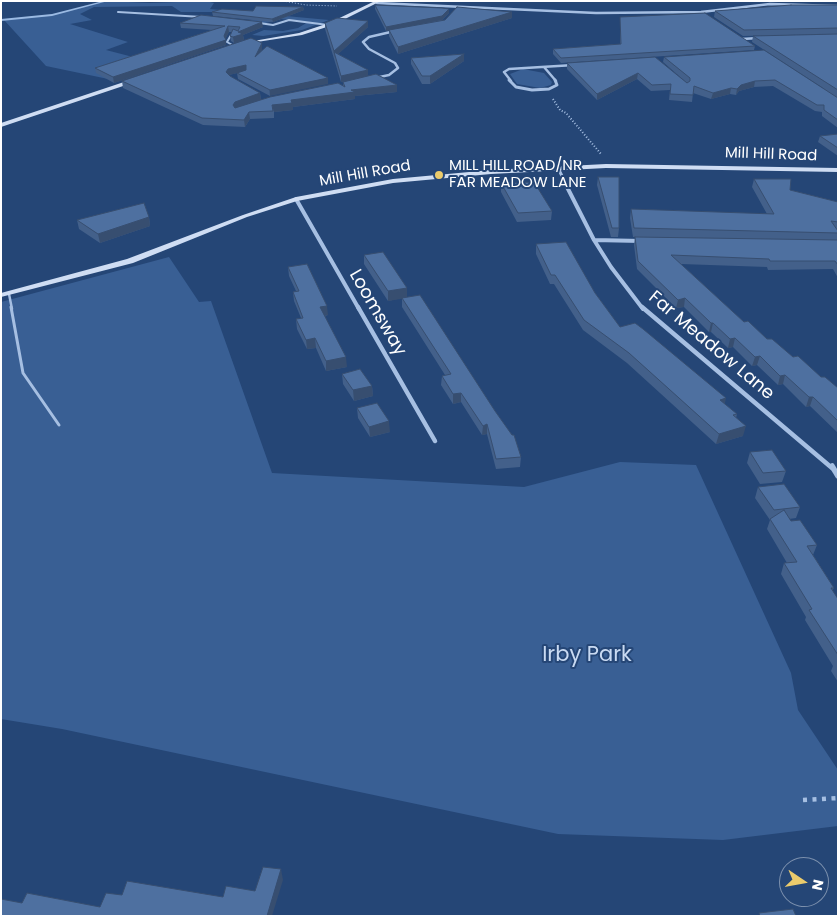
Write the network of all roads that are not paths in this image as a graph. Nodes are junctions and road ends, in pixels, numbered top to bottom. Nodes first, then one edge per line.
1 (378, 2) edge
2 (838, 6) edge
3 (457, 8) junction
4 (118, 12) dead end
5 (701, 12) junction
6 (453, 14) edge
7 (205, 17) edge
8 (709, 18) edge
9 (254, 23) edge
10 (328, 25) junction
11 (398, 31) edge
12 (231, 34) edge
13 (734, 34) edge
14 (761, 38) edge
15 (742, 39) junction
16 (749, 44) edge
17 (234, 46) junction
18 (225, 49) edge
19 (581, 64) edge
20 (544, 67) junction
21 (140, 79) edge
22 (370, 79) edge
23 (1, 125) edge
24 (558, 168) junction
25 (838, 170) edge
26 (296, 199) junction
27 (594, 240) junction
28 (642, 241) edge
29 (5, 294) edge
30 (59, 425) dead end
31 (435, 442) dead end
32 (838, 476) edge

1 - 3 street
1 - 10 street
2 - 5 street
3 - 5 street
3 - 6 street
4 - 7 lane
5 - 8 street
9 - 10 lane
10 - 17 street
11 - 22 street
12 - 17 lane
13 - 15 street
14 - 15 street
15 - 16 street
17 - 18 street
19 - 20 street
20 - 20 street
21 - 23 street
24 - 25 street, Mill Hill Road
24 - 26 street, Mill Hill Road
24 - 27 street, Far Meadow Lane
26 - 29 street, Mill Hill Road
26 - 31 street, Loomsway
27 - 28 street
27 - 32 street, Far Meadow Lane
29 - 30 lane

